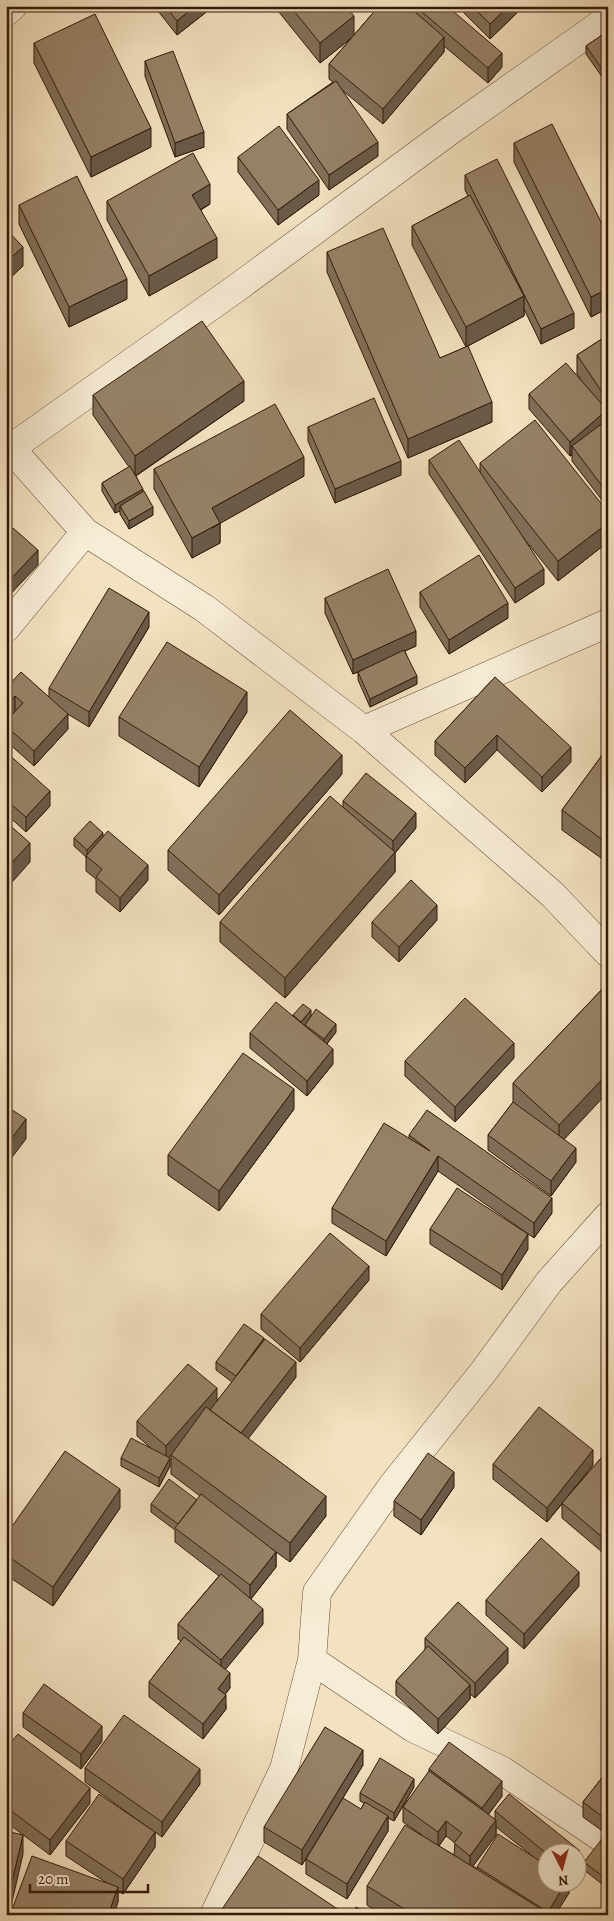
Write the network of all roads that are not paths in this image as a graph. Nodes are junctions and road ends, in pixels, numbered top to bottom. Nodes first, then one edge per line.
1 (13, 6) edge
2 (6, 12) edge
3 (608, 18) edge
4 (8, 446) edge
5 (85, 532) junction
6 (608, 623) edge
7 (6, 628) edge
8 (364, 730) junction
9 (608, 953) edge
10 (608, 1216) edge
11 (312, 1660) junction
12 (608, 1842) edge
13 (214, 1915) edge

1 - 2 street
3 - 4 street
4 - 5 street
5 - 7 street
5 - 8 street
6 - 8 street
8 - 9 street
10 - 11 street
11 - 12 street
11 - 13 street

